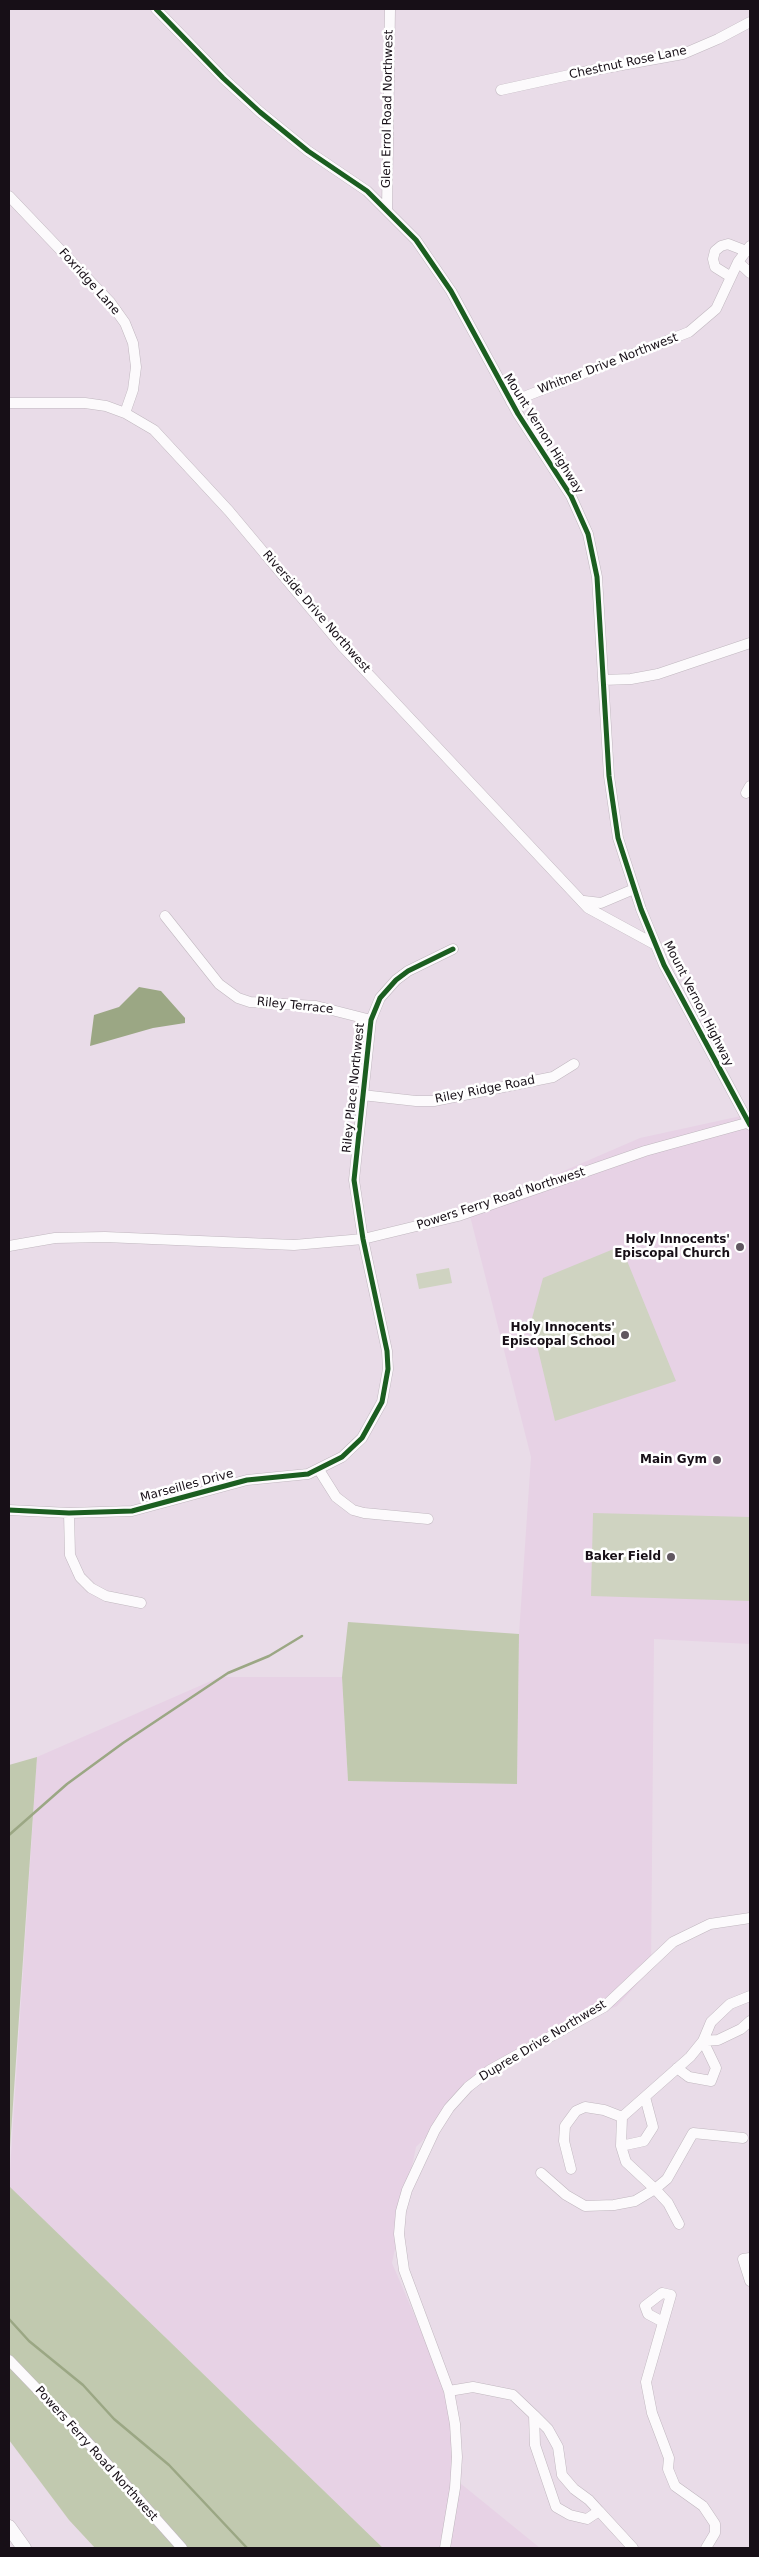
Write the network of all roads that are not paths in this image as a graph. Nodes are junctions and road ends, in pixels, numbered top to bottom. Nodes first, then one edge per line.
1 (156, 9) edge
2 (390, 9) edge
3 (750, 22) edge
4 (501, 90) dead end
5 (9, 196) edge
6 (387, 209) junction
7 (748, 249) edge
8 (738, 262) junction
9 (750, 273) edge
10 (731, 277) junction
11 (511, 402) junction
12 (9, 403) edge
13 (125, 413) junction
14 (750, 643) edge
15 (603, 680) junction
16 (634, 889) junction
17 (584, 902) junction
18 (165, 916) dead end
19 (656, 945) junction
20 (453, 950) dead end
21 (371, 1020) junction
22 (574, 1064) dead end
23 (362, 1095) junction
24 (750, 1123) edge
25 (363, 1239) junction
26 (9, 1246) edge
27 (319, 1470) junction
28 (9, 1510) edge
29 (69, 1513) junction
30 (428, 1519) dead end
31 (141, 1603) dead end
32 (750, 1918) edge
33 (750, 1996) edge
34 (750, 2021) edge
35 (702, 2041) junction
36 (677, 2068) junction
37 (645, 2097) junction
38 (622, 2117) junction
39 (743, 2138) dead end
40 (621, 2146) junction
41 (571, 2169) dead end
42 (541, 2173) dead end
43 (655, 2189) junction
44 (678, 2224) dead end
45 (750, 2258) edge
46 (750, 2281) edge
47 (663, 2322) junction
48 (9, 2360) edge
49 (449, 2391) junction
50 (534, 2415) junction
51 (599, 2511) junction
52 (9, 2527) edge
53 (24, 2548) edge
54 (182, 2548) edge
55 (445, 2548) edge
56 (633, 2548) edge
57 (706, 2548) edge

1 - 6 street, Mount Vernon Highway
2 - 6 street, Glen Errol Road Northwest
3 - 4 street, Chestnut Rose Lane
5 - 13 street, Foxridge Lane
6 - 11 street, Mount Vernon Highway
7 - 8 street, Whitner Drive Northwest
7 - 10 street
8 - 9 street
8 - 10 street, Whitner Drive Northwest
10 - 11 street, Whitner Drive Northwest
11 - 15 street, Mount Vernon Highway
12 - 13 street, Riverside Drive Northwest
13 - 17 street, Riverside Drive Northwest
14 - 15 street
15 - 16 street, Mount Vernon Highway
16 - 17 street
16 - 19 street, Mount Vernon Highway
17 - 19 street, Riverside Drive Northwest
18 - 21 street, Riley Terrace
19 - 24 street, Mount Vernon Highway
20 - 21 street, Riley Place Northwest
21 - 23 street, Riley Place Northwest
22 - 23 street, Riley Ridge Road
23 - 25 street, Riley Place Northwest
24 - 25 street, Powers Ferry Road Northwest
25 - 26 street, Powers Ferry Road Northwest
25 - 27 street, Marseilles Drive
27 - 29 street, Marseilles Drive
27 - 30 street
28 - 29 street, Marseilles Drive
29 - 31 street
32 - 49 street, Dupree Drive Northwest
33 - 35 street
34 - 35 street
35 - 36 street
35 - 36 street
36 - 37 street
37 - 38 street
37 - 40 street
38 - 40 street
38 - 41 street
39 - 43 street
40 - 43 street
42 - 43 street
43 - 44 street
45 - 46 street
47 - 47 street
47 - 57 street
48 - 54 street, Powers Ferry Road Northwest
49 - 50 street
49 - 55 street, Dupree Drive Northwest
50 - 51 street
50 - 51 street
51 - 56 street
52 - 53 highway

